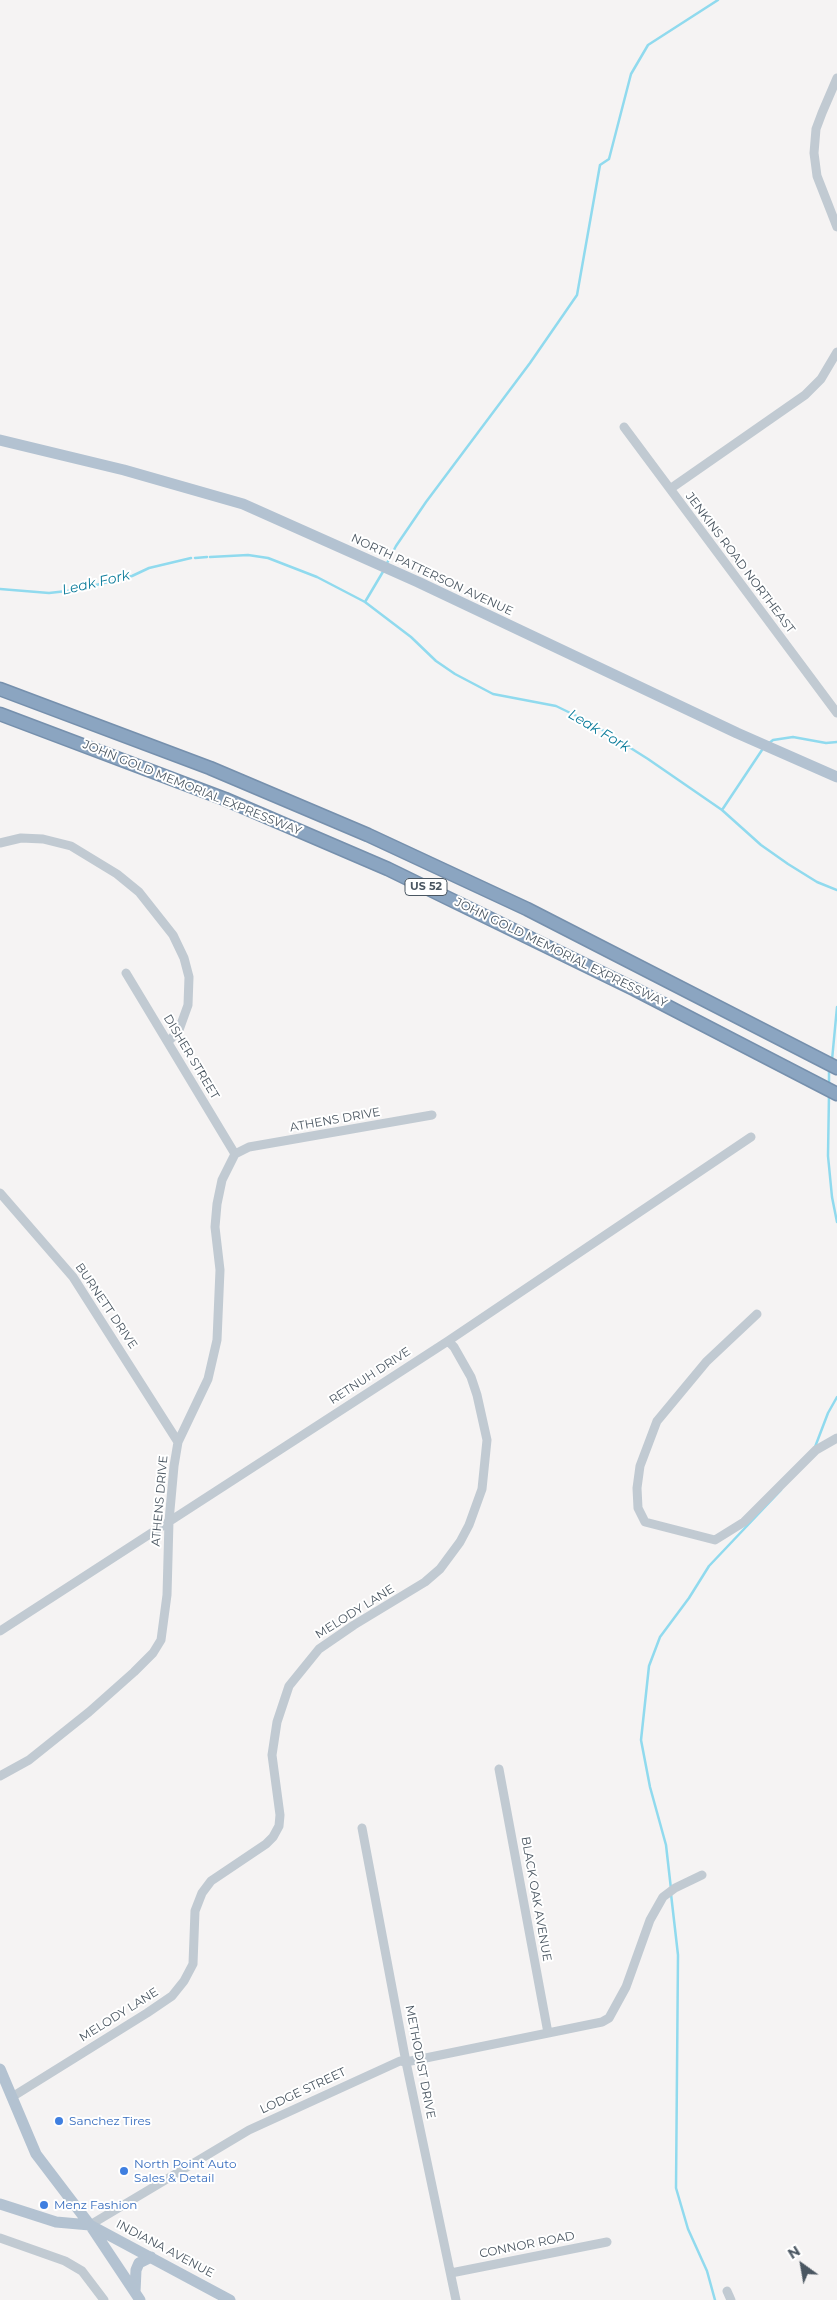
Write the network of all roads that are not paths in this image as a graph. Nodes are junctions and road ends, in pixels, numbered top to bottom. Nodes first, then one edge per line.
1 (837, 78) edge
2 (837, 227) edge
3 (837, 352) edge
4 (624, 427) dead end
5 (0, 440) edge
6 (670, 489) junction
7 (0, 689) edge
8 (837, 713) edge
9 (0, 714) edge
10 (837, 777) edge
11 (0, 843) edge
12 (126, 973) dead end
13 (168, 1042) junction
14 (837, 1068) edge
15 (837, 1094) edge
16 (432, 1115) dead end
17 (751, 1137) dead end
18 (235, 1154) junction
19 (0, 1193) edge
20 (757, 1314) dead end
21 (448, 1341) junction
22 (837, 1438) edge
23 (178, 1442) junction
24 (169, 1521) junction
25 (0, 1631) edge
26 (499, 1769) dead end
27 (0, 1776) edge
28 (362, 1828) dead end
29 (702, 1876) dead end
30 (548, 2033) junction
31 (406, 2062) junction
32 (0, 2069) edge
33 (12, 2097) junction
34 (0, 2204) edge
35 (90, 2225) junction
36 (0, 2238) edge
37 (607, 2242) dead end
38 (151, 2257) junction
39 (451, 2273) junction
40 (137, 2296) edge
41 (104, 2300) edge
42 (230, 2300) edge
43 (456, 2300) edge

1 - 2 street
3 - 6 street
4 - 6 street, JENKINS ROAD NORTHEAST
5 - 10 main road, NORTH PATTERSON AVENUE
6 - 8 street, JENKINS ROAD NORTHEAST
7 - 14 highway, JOHN GOLD MEMORIAL EXPRESSWAY / US 52
9 - 15 highway, JOHN GOLD MEMORIAL EXPRESSWAY / US 52
11 - 13 street
12 - 13 street, DISHER STREET
13 - 18 street, DISHER STREET
16 - 18 street, ATHENS DRIVE
17 - 21 street, RETNUH DRIVE
18 - 23 street, ATHENS DRIVE
19 - 23 street, BURNETT DRIVE
20 - 22 street
21 - 24 street, RETNUH DRIVE
21 - 33 street, MELODY LANE
23 - 24 street, ATHENS DRIVE
24 - 25 street, RETNUH DRIVE
24 - 27 street, ATHENS DRIVE
26 - 30 street, BLACK OAK AVENUE
28 - 31 street, METHODIST DRIVE
29 - 30 street, LODGE STREET
30 - 31 street, LODGE STREET
31 - 35 street, LODGE STREET
31 - 39 street, METHODIST DRIVE
32 - 33 main road
33 - 35 main road
34 - 35 main road, INDIANA AVENUE
35 - 38 main road, INDIANA AVENUE
35 - 40 main road
36 - 41 street
37 - 39 street, CONNOR ROAD
38 - 40 main road
38 - 42 main road, INDIANA AVENUE
39 - 43 street, METHODIST DRIVE

